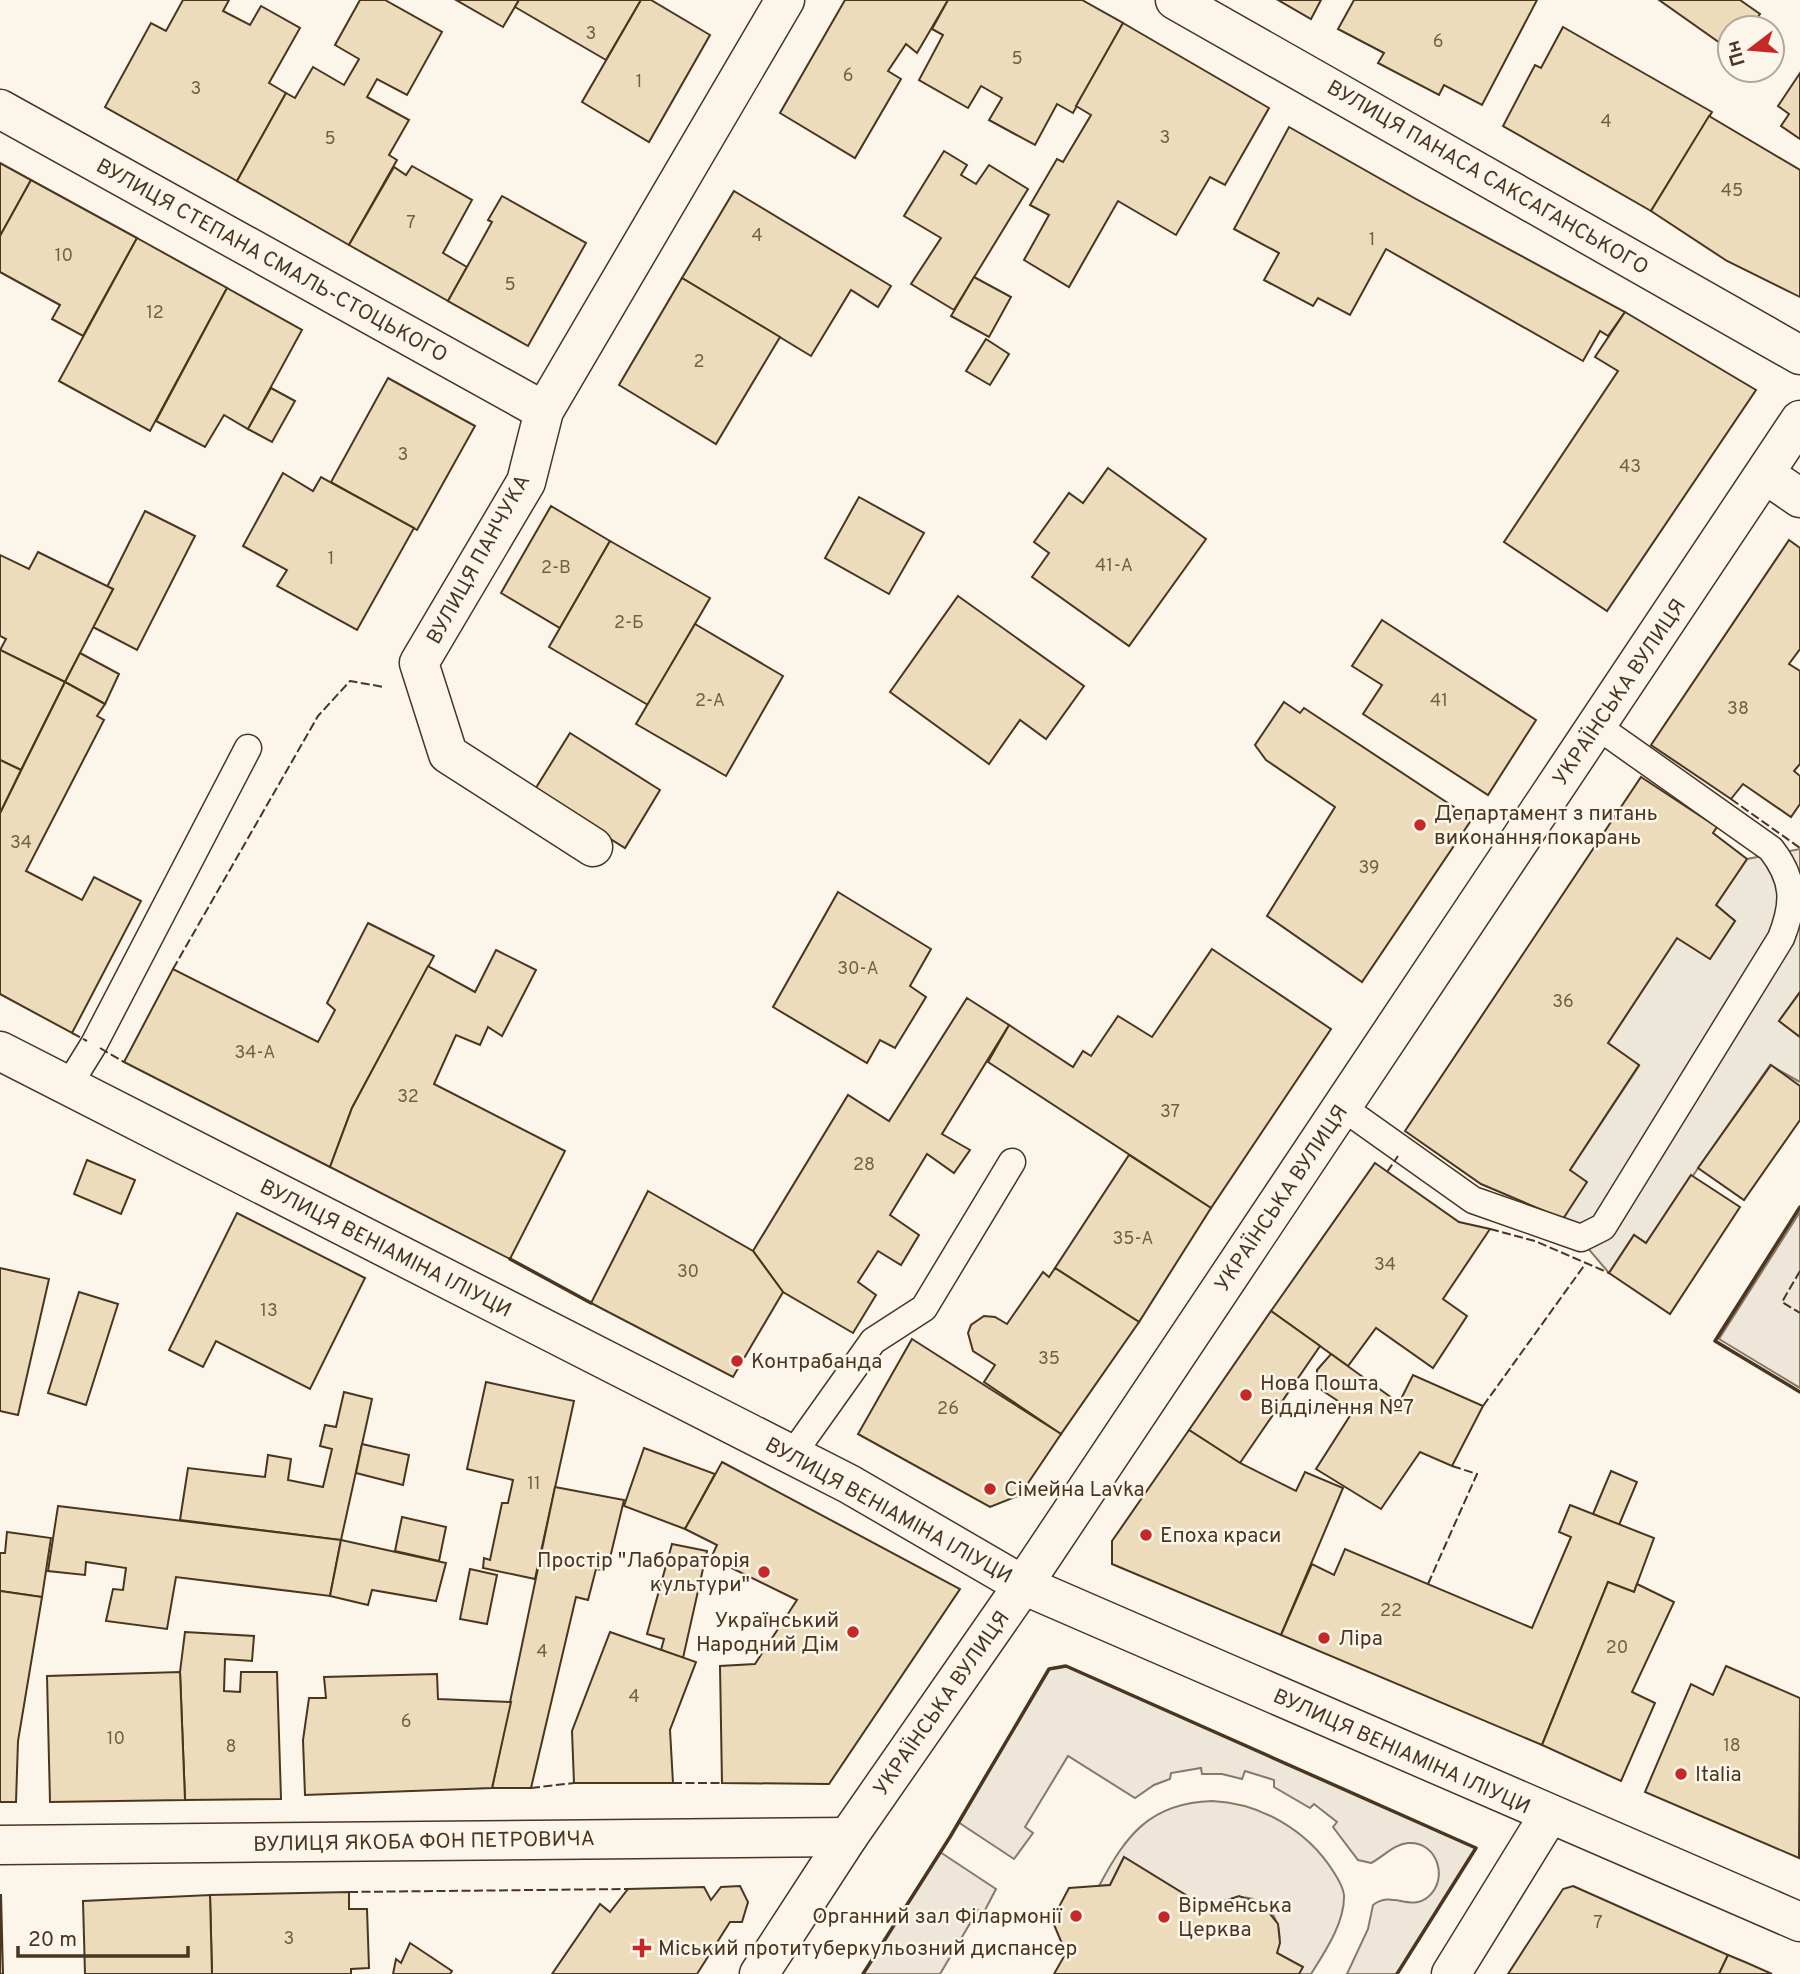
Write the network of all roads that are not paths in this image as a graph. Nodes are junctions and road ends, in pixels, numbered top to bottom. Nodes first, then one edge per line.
1 (1175, 0) edge
2 (771, 5) edge
3 (0, 109) edge
4 (1800, 355) edge
5 (544, 411) junction
6 (1800, 420) edge
7 (1765, 474) junction
8 (1800, 498) edge
9 (1597, 726) junction
10 (248, 748) dead end
11 (593, 847) dead end
12 (0, 1051) edge
13 (68, 1086) junction
14 (1342, 1107) junction
15 (1012, 1162) dead end
16 (792, 1455) junction
17 (1023, 1585) junction
18 (1549, 1815) junction
19 (848, 1837) junction
20 (0, 1845) edge
21 (1800, 1922) edge
22 (759, 1974) edge
23 (1451, 1974) edge

1 - 4 street, ВУЛИЦЯ ПАНАСА САКСАГАНСЬКОГО
2 - 5 street, ВУЛИЦЯ ПАНЧУКА
3 - 5 street, ВУЛИЦЯ СТЕПАНА СМАЛЬ-СТОЦЬКОГО
5 - 11 street, ВУЛИЦЯ ПАНЧУКА
6 - 7 street, УКРАЇНСЬКА ВУЛИЦЯ
7 - 8 street
7 - 9 street, УКРАЇНСЬКА ВУЛИЦЯ
9 - 14 street, УКРАЇНСЬКА ВУЛИЦЯ
9 - 14 lane
10 - 13 lane
12 - 13 street, ВУЛИЦЯ ВЕНІАМІНА ІЛІУЦИ
13 - 16 street, ВУЛИЦЯ ВЕНІАМІНА ІЛІУЦИ
14 - 17 street, УКРАЇНСЬКА ВУЛИЦЯ
15 - 16 lane
16 - 17 street, ВУЛИЦЯ ВЕНІАМІНА ІЛІУЦИ
17 - 18 street, ВУЛИЦЯ ВЕНІАМІНА ІЛІУЦИ
17 - 19 street, УКРАЇНСЬКА ВУЛИЦЯ
18 - 21 street, ВУЛИЦЯ ВЕНІАМІНА ІЛІУЦИ
18 - 23 street
19 - 20 street, ВУЛИЦЯ ЯКОБА ФОН ПЕТРОВИЧА
19 - 22 street, УКРАЇНСЬКА ВУЛИЦЯ

